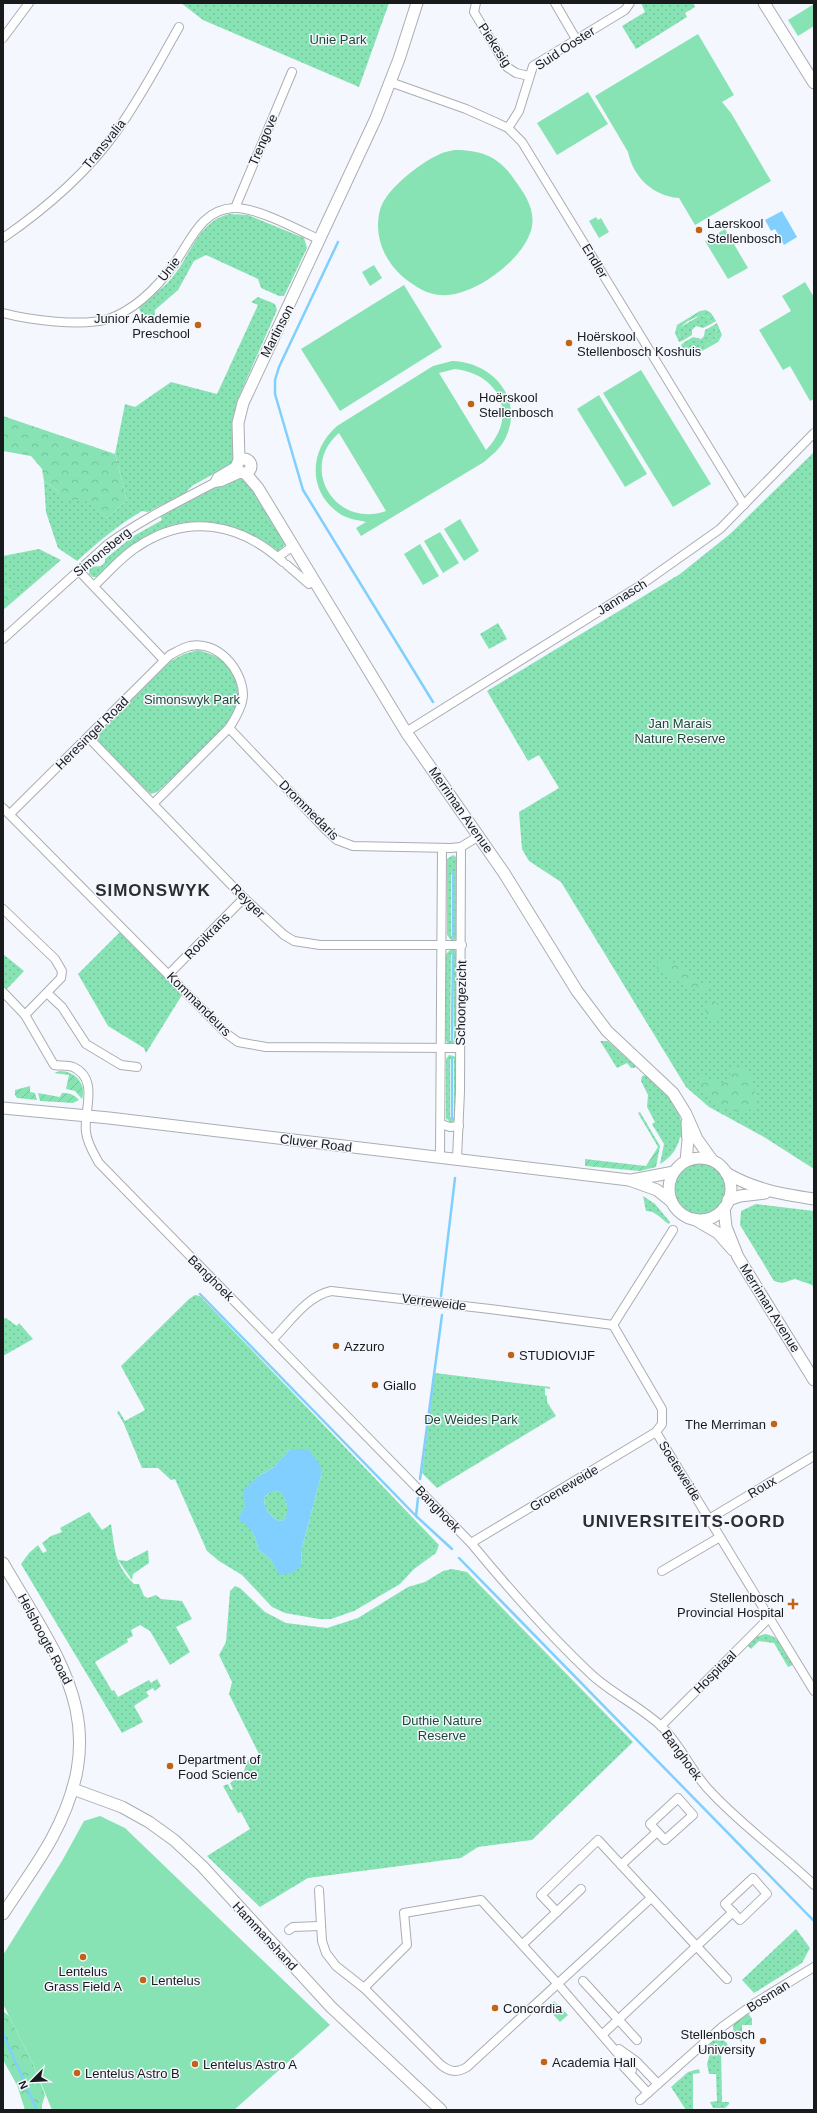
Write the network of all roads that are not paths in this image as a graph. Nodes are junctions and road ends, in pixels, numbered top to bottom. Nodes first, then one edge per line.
1 (29, 3) edge
2 (417, 3) edge
3 (476, 3) edge
4 (554, 3) edge
5 (630, 3) edge
6 (764, 3) edge
7 (179, 27) dead end
8 (3, 38) edge
9 (576, 40) junction
10 (292, 72) dead end
11 (529, 76) junction
12 (390, 82) junction
13 (814, 83) edge
14 (508, 128) junction
15 (235, 208) junction
16 (3, 238) edge
17 (320, 240) junction
18 (3, 313) edge
19 (814, 433) edge
20 (244, 467) junction
21 (744, 505) junction
22 (293, 546) junction
23 (283, 561) junction
24 (79, 571) junction
25 (315, 581) junction
26 (94, 586) junction
27 (3, 639) edge
28 (164, 660) junction
29 (228, 728) junction
30 (406, 732) junction
31 (88, 737) junction
32 (154, 803) junction
33 (3, 808) edge
34 (10, 814) junction
35 (479, 836) junction
36 (461, 847) junction
37 (442, 848) junction
38 (244, 898) junction
39 (3, 909) edge
40 (462, 945) junction
41 (442, 946) junction
42 (169, 974) junction
43 (3, 992) edge
44 (47, 993) junction
45 (25, 1015) junction
46 (442, 1048) junction
47 (460, 1048) junction
48 (137, 1067) dead end
49 (3, 1108) edge
50 (686, 1114) junction
51 (87, 1116) junction
52 (441, 1124) junction
53 (459, 1126) junction
54 (440, 1157) junction
55 (457, 1159) junction
56 (712, 1160) junction
57 (686, 1161) junction
58 (674, 1172) junction
59 (726, 1173) junction
60 (629, 1180) junction
61 (772, 1193) junction
62 (814, 1199) edge
63 (672, 1202) junction
64 (726, 1204) junction
65 (693, 1219) junction
66 (673, 1230) dead end
67 (738, 1257) junction
68 (613, 1325) junction
69 (273, 1339) junction
70 (814, 1380) edge
71 (656, 1432) junction
72 (814, 1456) edge
73 (709, 1519) junction
74 (720, 1537) junction
75 (471, 1543) junction
76 (3, 1563) edge
77 (662, 1572) dead end
78 (770, 1618) junction
79 (814, 1691) edge
80 (661, 1726) junction
81 (73, 1788) junction
82 (657, 1832) junction
83 (621, 1865) junction
84 (814, 1885) edge
85 (581, 1889) dead end
86 (319, 1890) dead end
87 (651, 1898) junction
88 (557, 1912) junction
89 (733, 1912) junction
90 (3, 1914) edge
91 (320, 1926) junction
92 (289, 1930) dead end
93 (523, 1944) junction
94 (696, 1946) junction
95 (814, 1967) edge
96 (727, 1979) dead end
97 (583, 1981) dead end
98 (558, 1984) junction
99 (364, 1988) junction
100 (618, 2019) junction
101 (603, 2034) junction
102 (637, 2040) dead end
103 (612, 2044) junction
104 (619, 2056) junction
105 (642, 2084) junction
106 (652, 2089) junction
107 (640, 2100) dead end
108 (441, 2110) edge

1 - 8 street
2 - 12 street
3 - 11 street, Piekesig
4 - 9 street
5 - 9 street, Suid Ooster
6 - 13 street
7 - 16 street, Transvalia
9 - 11 street, Suid Ooster
10 - 15 street, Trengove
11 - 14 street, Suid Ooster
12 - 14 street, Endler
12 - 17 street, Martinson
14 - 21 street, Endler
15 - 17 street, Unie
15 - 18 street, Unie
17 - 20 street, Martinson
19 - 21 street, Jannasch
20 - 22 street, Merriman Avenue
20 - 24 street, Simonsberg
21 - 30 street, Jannasch
22 - 23 street
22 - 25 street, Merriman Avenue
23 - 25 street, Simonsberg
23 - 26 street, Simonsberg
24 - 26 street
24 - 27 street, Simonsberg
25 - 30 street, Merriman Avenue
26 - 28 street
28 - 29 street, Heresingel Road
28 - 31 street, Heresingel Road
29 - 32 street, Heresingel Road
29 - 37 street, Drommedaris
30 - 35 street, Merriman Avenue
31 - 32 street, Reyger
31 - 34 street, Heresingel Road
32 - 38 street, Reyger
33 - 34 street, Kommandeurs
34 - 42 street, Kommandeurs
35 - 36 street, Drommedaris
35 - 50 street, Merriman Avenue
36 - 37 street, Drommedaris
36 - 40 street, Schoongezicht
37 - 41 street, Schoongezicht
38 - 41 street, Reyger
38 - 42 street, Rooikrans
39 - 44 street
40 - 41 street, Reyger
40 - 47 street, Schoongezicht
41 - 46 street, Schoongezicht
42 - 46 street, Kommandeurs
43 - 45 street
44 - 45 street
44 - 48 street
45 - 51 street, Banghoek
46 - 47 street, Kommandeurs
46 - 52 street, Schoongezicht
47 - 53 street, Schoongezicht
49 - 51 street, Cluver Road
50 - 56 street, Merriman Avenue
50 - 57 street, Merriman Avenue
51 - 54 street, Cluver Road
51 - 69 street, Banghoek
52 - 53 street
52 - 54 street, Schoongezicht
53 - 55 street, Schoongezicht
54 - 55 street, Cluver Road
55 - 60 street, Cluver Road
56 - 57 street
56 - 59 street
57 - 58 street
58 - 60 street, Cluver Road
58 - 63 street
59 - 61 street
59 - 64 street
60 - 63 street, Cluver Road
61 - 62 street
61 - 64 street
63 - 65 street
64 - 65 street
64 - 67 street, Merriman Avenue
65 - 67 street, Merriman Avenue
66 - 68 street
67 - 70 street, Merriman Avenue
68 - 69 street, Verreweide
68 - 71 street, Soeteweide
69 - 75 street, Banghoek
71 - 73 street, Soeteweide
71 - 75 street, Groeneweide
72 - 73 street, Roux
73 - 74 street, Soeteweide
74 - 77 street
74 - 78 street, Soeteweide
75 - 80 street, Banghoek
76 - 81 street, Helshoogte Road
78 - 79 street, Soeteweide
78 - 80 street, Hospitaal
80 - 84 street, Banghoek
81 - 90 street, Helshoogte Road
81 - 108 street, Hammanshand
82 - 82 street
82 - 83 street
83 - 87 street
83 - 88 street
85 - 88 street
86 - 91 street
87 - 94 street
87 - 98 street
88 - 93 street
89 - 89 street
89 - 94 street
91 - 92 street
91 - 99 street
93 - 98 street
93 - 99 street
94 - 96 street
94 - 100 street
95 - 106 street, Bosman
97 - 100 street
98 - 99 street
98 - 101 street
100 - 101 street
100 - 102 street
101 - 103 street
103 - 104 street
103 - 106 street
104 - 105 street
104 - 105 street
105 - 106 street
106 - 107 street, Bosman

